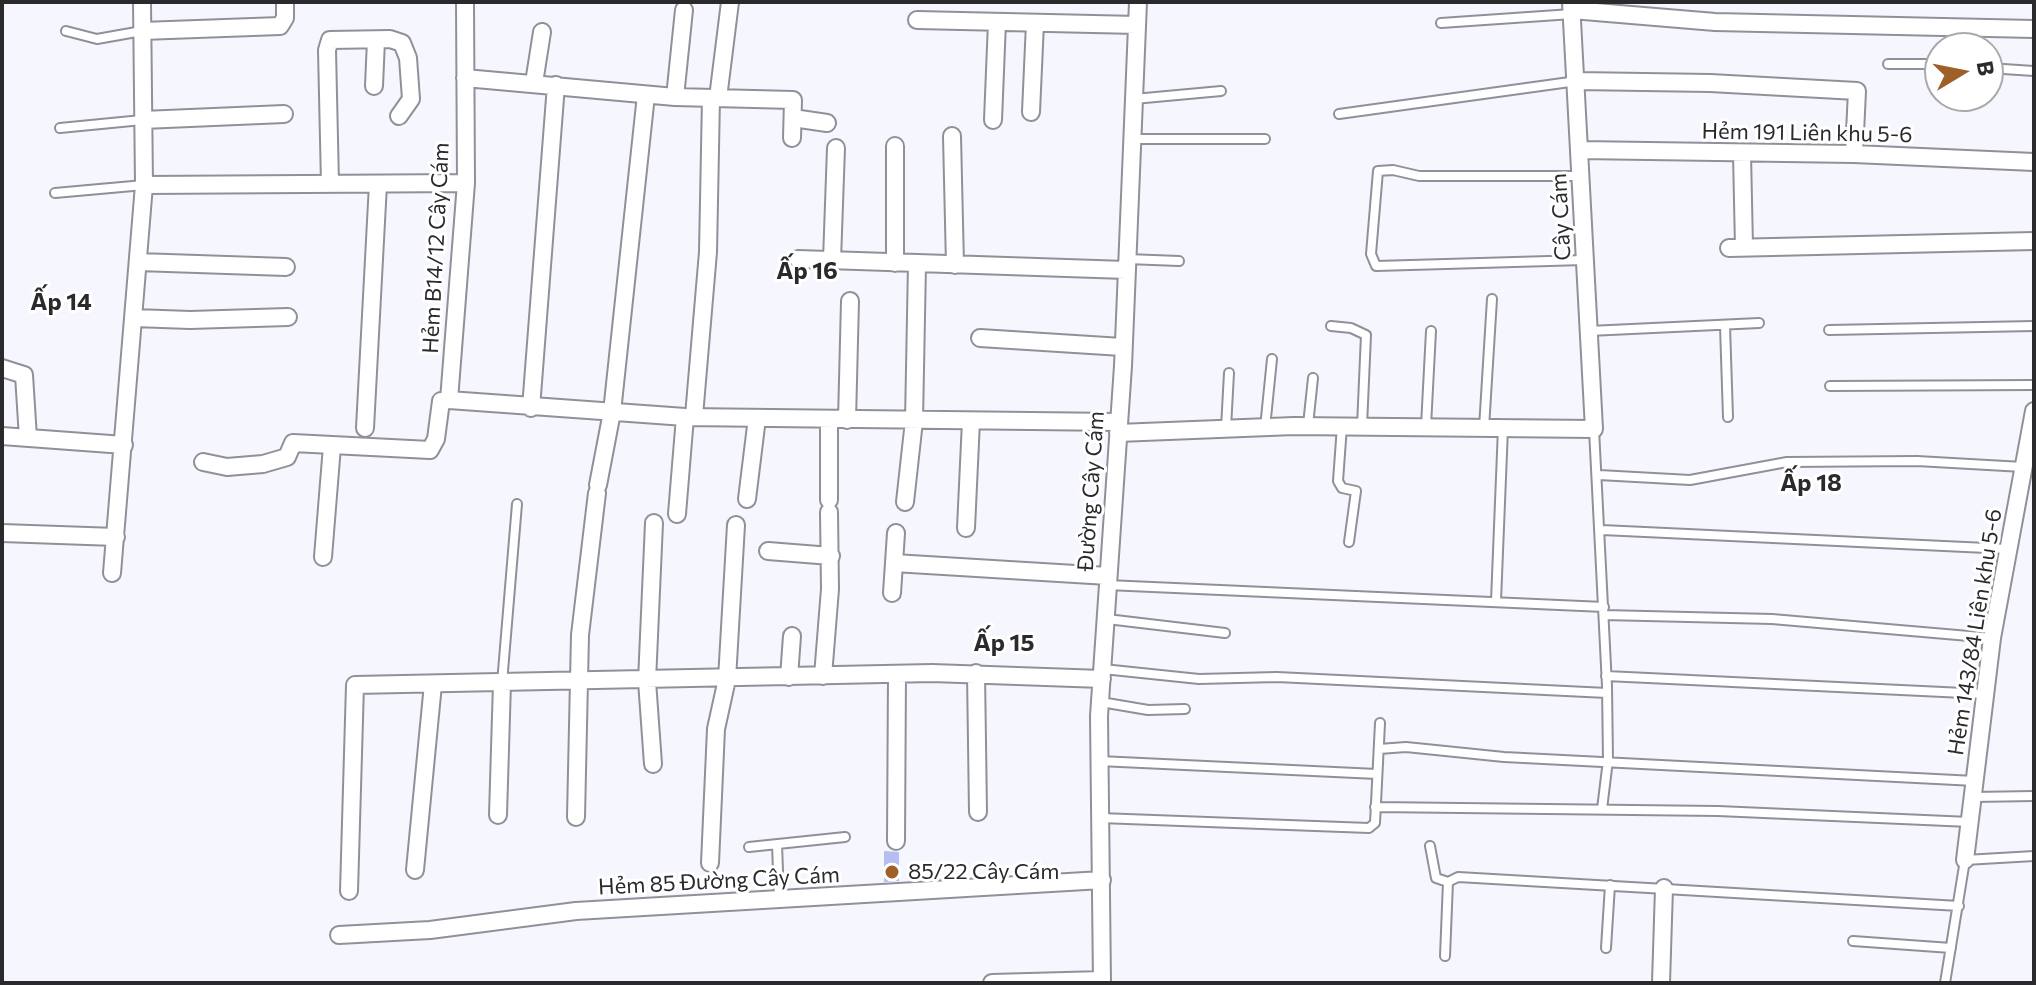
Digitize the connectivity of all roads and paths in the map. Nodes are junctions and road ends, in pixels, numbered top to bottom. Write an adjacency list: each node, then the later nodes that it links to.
1 (142, 2): 15 (street)
2 (285, 2): 15 (street)
3 (465, 2): 22 (street, Hẻm B14/12 Cây Cám)
4 (730, 2): 30 (street)
5 (1138, 2): 12 (street, Đường Cây Cám)
6 (1572, 9): 11 (lane); 13 (street); 23 (street, Cây Cám)
7 (684, 10): 29 (street)
8 (917, 20): 9 (street)
9 (997, 22): 10 (street); 38 (street)
10 (1035, 23): 12 (street); 32 (street)
11 (1441, 23)
12 (1137, 25): 31 (street, Đường Cây Cám)
13 (2034, 29)
14 (66, 31): 15 (lane)
15 (142, 31): 37 (street)
16 (542, 32): 24 (street)
17 (376, 40): 26 (street); 35 (street); 53 (street)
18 (1888, 64): 19 (lane)
19 (1924, 64)
20 (2004, 69): 21 (lane)
21 (2034, 71)
22 (465, 78): 24 (street); 52 (street, Hẻm B14/12 Cây Cám)
23 (1578, 81): 34 (lane); 47 (street, Cây Cám); 49 (street)
24 (534, 83): 25 (street)
25 (556, 85): 28 (street); 88 (street)
26 (374, 86)
27 (1221, 91): 31 (lane)
28 (646, 95): 29 (street); 90 (street)
29 (675, 97): 30 (street)
30 (714, 98): 36 (street); 91 (street)
31 (1133, 99): 43 (street, Đường Cây Cám)
32 (1031, 112)
33 (284, 114): 37 (street)
34 (1339, 114)
35 (399, 116)
36 (793, 118): 39 (street); 42 (street)
37 (143, 120): 40 (lane); 55 (street)
38 (993, 120)
39 (827, 123)
40 (60, 128)
41 (952, 136): 66 (street)
42 (792, 138)
43 (1131, 139): 44 (lane); 65 (street, Đường Cây Cám)
44 (1265, 139)
45 (895, 146): 63 (street)
46 (836, 148): 59 (street)
47 (1580, 150): 48 (street, Hẻm 191 Liên khu 5-6); 51 (street, Cây Cám)
48 (1742, 154): 49 (street, Hẻm 191 Liên khu 5-6); 57 (street)
49 (1854, 154): 50 (street, Hẻm 191 Liên khu 5-6)
50 (2034, 162)
51 (1581, 176): 60 (street, Cây Cám); 60 (lane)
52 (466, 183): 54 (street); 87 (street, Hẻm B14/12 Cây Cám)
53 (330, 184): 54 (street); 55 (street)
54 (378, 184): 102 (street)
55 (144, 185): 56 (lane); 62 (street)
56 (55, 193)
57 (2034, 241)
58 (798, 259): 59 (street)
59 (832, 260): 63 (street)
60 (1585, 260): 78 (street, Cây Cám)
61 (1179, 261): 65 (lane)
62 (138, 262): 67 (street); 71 (street)
63 (895, 263): 64 (street)
64 (917, 264): 66 (street); 96 (street)
65 (1126, 264): 66 (street); 80 (street, Đường Cây Cám)
66 (955, 265)
67 (286, 267)
68 (1492, 299): 105 (lane)
69 (850, 301): 95 (street)
70 (288, 317): 71 (street)
71 (134, 318): 111 (street)
72 (1759, 323): 74 (lane)
73 (1331, 326): 100 (lane)
74 (1725, 326): 78 (lane); 92 (lane)
75 (2034, 326): 76 (lane)
76 (1829, 330)
77 (1431, 331): 101 (lane)
78 (1589, 331): 107 (street, Cây Cám)
79 (980, 338): 80 (street)
80 (1122, 347): 103 (street, Đường Cây Cám)
81 (1272, 359): 104 (lane)
82 (2, 368): 110 (street)
83 (1229, 373): 108 (lane)
84 (1313, 378): 98 (lane)
85 (2034, 385): 86 (lane)
86 (1830, 386)
87 (449, 400): 88 (street); 112 (street, Hẻm B14/12 Cây Cám)
88 (531, 408): 90 (street)
89 (2034, 411): 114 (street, Hẻm 143/84 Liên khu 5-6)
90 (612, 412): 91 (street); 153 (street)
91 (690, 417): 93 (street); 120 (street)
92 (1728, 417)
93 (757, 418): 94 (street); 116 (street)
94 (829, 419): 95 (street); 132 (street)
95 (847, 420): 96 (street)
96 (914, 421): 97 (street); 117 (street)
97 (971, 421): 103 (street); 124 (street)
98 (1308, 426): 99 (street); 104 (street)
99 (1342, 426): 100 (street); 129 (lane)
100 (1362, 426): 101 (street)
101 (1426, 426): 105 (street)
102 (365, 428)
103 (1118, 428): 108 (street); 136 (street, Đường Cây Cám)
104 (1265, 428): 108 (street)
105 (1484, 428): 106 (street)
106 (1503, 428): 107 (street); 138 (lane)
107 (1594, 429): 115 (lane)
108 (1226, 430)
109 (2, 436): 110 (street)
110 (28, 438): 111 (street)
111 (124, 445): 128 (street)
112 (332, 446): 113 (street); 133 (street)
113 (203, 462)
114 (2024, 467): 115 (lane); 119 (street, Hẻm 143/84 Liên khu 5-6)
115 (1599, 475): 125 (lane)
116 (747, 499)
117 (905, 502)
118 (517, 504): 152 (lane)
119 (2015, 511): 121 (street); 130 (street, Hẻm 143/84 Liên khu 5-6)
120 (677, 514)
121 (2034, 514)
122 (654, 523): 151 (street)
123 (736, 525): 150 (street)
124 (966, 528)
125 (1602, 530): 130 (lane); 139 (lane)
126 (2, 533): 128 (street)
127 (896, 533): 134 (street)
128 (116, 537): 135 (street)
129 (1349, 542)
130 (2008, 549): 143 (street, Hẻm 143/84 Liên khu 5-6)
131 (768, 551): 132 (street)
132 (831, 556): 147 (street)
133 (323, 557)
134 (894, 563): 136 (street); 137 (street)
135 (112, 573)
136 (1107, 580): 138 (lane); 140 (street, Đường Cây Cám)
137 (892, 593)
138 (1496, 601): 139 (lane)
139 (1604, 611): 143 (lane); 148 (lane)
140 (1107, 619): 141 (lane); 146 (street, Đường Cây Cám)
141 (1225, 633)
142 (792, 636): 149 (street)
143 (1992, 638): 156 (street, Hẻm 143/84 Liên khu 5-6)
144 (976, 673): 145 (street); 146 (street); 169 (street)
145 (897, 674): 147 (street); 175 (street)
146 (1102, 674): 155 (lane); 157 (street, Đường Cây Cám)
147 (823, 676): 149 (street)
148 (1606, 676): 155 (lane); 156 (lane)
149 (789, 677): 150 (street)
150 (727, 679): 151 (street); 181 (street)
151 (647, 681): 153 (street); 163 (street)
152 (502, 683): 153 (street); 154 (street); 170 (street)
153 (581, 683): 171 (street)
154 (433, 684): 182 (street); 187 (street)
155 (1607, 693): 161 (lane)
156 (1985, 694): 165 (street, Hẻm 143/84 Liên khu 5-6)
157 (1100, 701): 158 (lane); 162 (street, Đường Cây Cám)
158 (1185, 709)
159 (1380, 723): 160 (lane)
160 (1379, 749): 161 (lane); 164 (lane)
161 (1608, 760): 165 (lane); 168 (lane)
162 (1099, 761): 164 (lane); 172 (street, Đường Cây Cám)
163 (653, 764)
164 (1377, 774): 167 (lane)
165 (1974, 789): 166 (lane); 173 (street, Hẻm 143/84 Liên khu 5-6)
166 (2034, 796)
167 (1375, 807): 168 (lane); 172 (lane)
168 (1602, 809): 173 (lane)
169 (978, 812)
170 (498, 815)
171 (576, 817)
172 (1100, 818): 183 (street, Đường Cây Cám)
173 (1970, 822): 180 (street, Hẻm 143/84 Liên khu 5-6)
174 (845, 837): 176 (lane)
175 (896, 841)
176 (777, 844): 178 (lane); 188 (lane)
177 (1430, 846): 184 (lane)
178 (749, 847)
179 (2034, 856): 180 (lane)
180 (1965, 860): 189 (lane)
181 (710, 863)
182 (415, 870)
183 (1102, 880): 188 (street, Hẻm 85 Đường Cây Cám); 195 (street, Đường Cây Cám)
184 (1448, 882): 185 (lane); 194 (lane)
185 (1610, 885): 186 (lane); 192 (lane)
186 (1664, 888): 189 (lane); 197 (street)
187 (349, 891)
188 (779, 899): 190 (street, Hẻm 85 Đường Cây Cám)
189 (1959, 906): 193 (lane)
190 (339, 935)
191 (1853, 941): 193 (lane)
192 (1606, 948)
193 (1951, 948): 198 (lane)
194 (1445, 956)
195 (1102, 982): 196 (street)
196 (992, 983)
197 (1661, 983)
198 (1945, 983)

